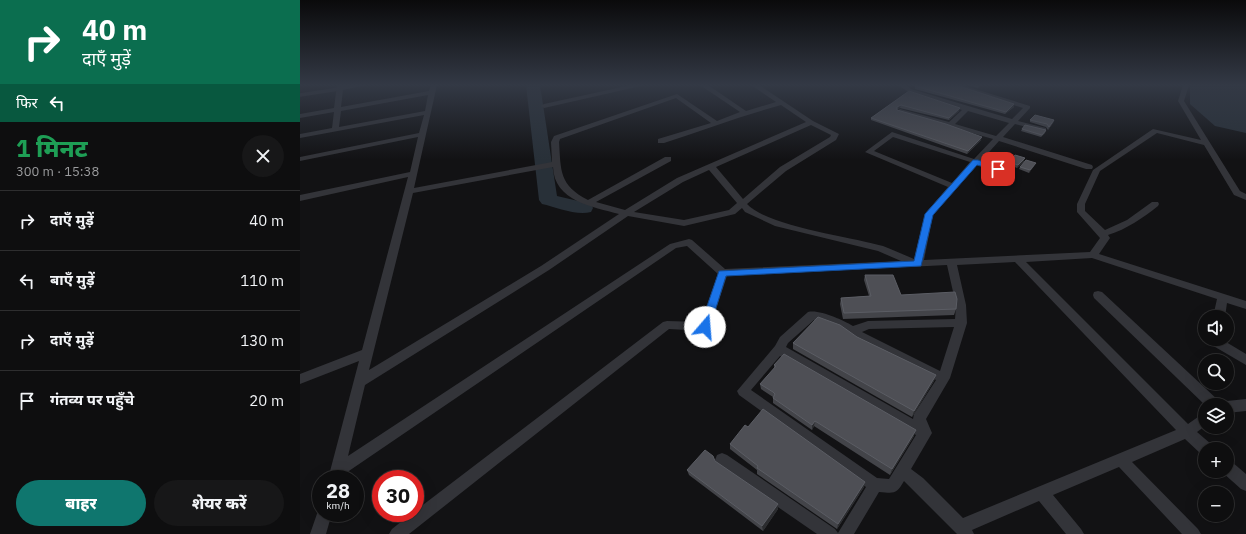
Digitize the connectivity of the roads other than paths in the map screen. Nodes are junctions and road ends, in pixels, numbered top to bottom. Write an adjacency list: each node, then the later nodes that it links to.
1 (337, 109): 20 (street)
2 (332, 110): 15 (street)
3 (636, 110): 30 (street)
4 (697, 110): 18 (street)
5 (741, 110): 14 (street)
6 (756, 110): 14 (street)
7 (792, 110): 16 (street)
8 (966, 110): 19 (street)
9 (970, 110): 17 (street)
10 (1025, 110): 17 (street)
11 (1187, 110): 26 (street)
12 (900, 111): 19 (street)
13 (428, 112): 20 (street); 22 (street)
14 (745, 113): 18 (street)
15 (300, 116)
16 (811, 122): 32 (street); 39 (street)
17 (1014, 122): 21 (street); 24 (street)
18 (716, 124): 25 (street)
19 (950, 125): 24 (street)
20 (335, 130): 23 (street)
21 (1043, 130)
22 (423, 134): 27 (street); 33 (street)
23 (300, 136)
24 (998, 140): 29 (street); 31 (street)
25 (661, 141)
26 (1208, 144): 37 (street); 43 (street)
27 (300, 159)
28 (668, 159): 40 (street)
29 (975, 162): 34 (street); 35 (street); 35 (street)
30 (556, 164): 36 (street); 40 (street)
31 (1089, 167)
32 (712, 168): 39 (street); 42 (street)
33 (414, 173): 36 (street); 38 (street)
34 (1010, 173)
35 (953, 186): 47 (street)
36 (409, 191): 57 (street)
37 (1246, 197)
38 (300, 198)
39 (741, 202): 42 (street); 47 (street)
40 (588, 203): 42 (street)
41 (1155, 204): 43 (street)
42 (626, 213): 61 (street)
43 (1103, 234): 44 (street)
44 (1093, 255): 45 (street); 50 (street)
45 (1018, 259): 46 (street); 66 (street)
46 (951, 262): 47 (street); 53 (street)
47 (918, 264): 48 (street)
48 (723, 273): 72 (street); 81 (street)
49 (1098, 295): 62 (street)
50 (1222, 298): 51 (street); 52 (street)
51 (1246, 306)
52 (1220, 310)
53 (961, 322): 54 (street); 59 (street)
54 (854, 330): 56 (street); 59 (street)
55 (1222, 346): 58 (street)
56 (779, 348): 67 (street); 75 (street)
57 (368, 353): 60 (street); 61 (street)
58 (1246, 360)
59 (944, 378): 67 (street)
60 (300, 380)
61 (360, 382): 71 (street)
62 (1207, 398)
63 (1246, 405): 64 (street)
64 (1234, 406)
65 (1198, 423): 66 (street)
66 (1187, 432): 68 (street); 70 (street)
67 (925, 433): 73 (street)
68 (1198, 442)
69 (722, 460): 82 (street)
70 (1121, 460): 77 (street); 85 (street)
71 (337, 470)
72 (343, 470)
73 (902, 470): 75 (street); 79 (street)
74 (1234, 473): 76 (street)
75 (875, 484): 83 (street)
76 (1246, 484)
77 (1042, 493): 79 (street); 84 (street)
78 (321, 522): 80 (street)
79 (963, 531)
80 (318, 534)
81 (397, 534)
82 (830, 534)
83 (845, 534)
84 (1076, 534)
85 (1193, 534)

